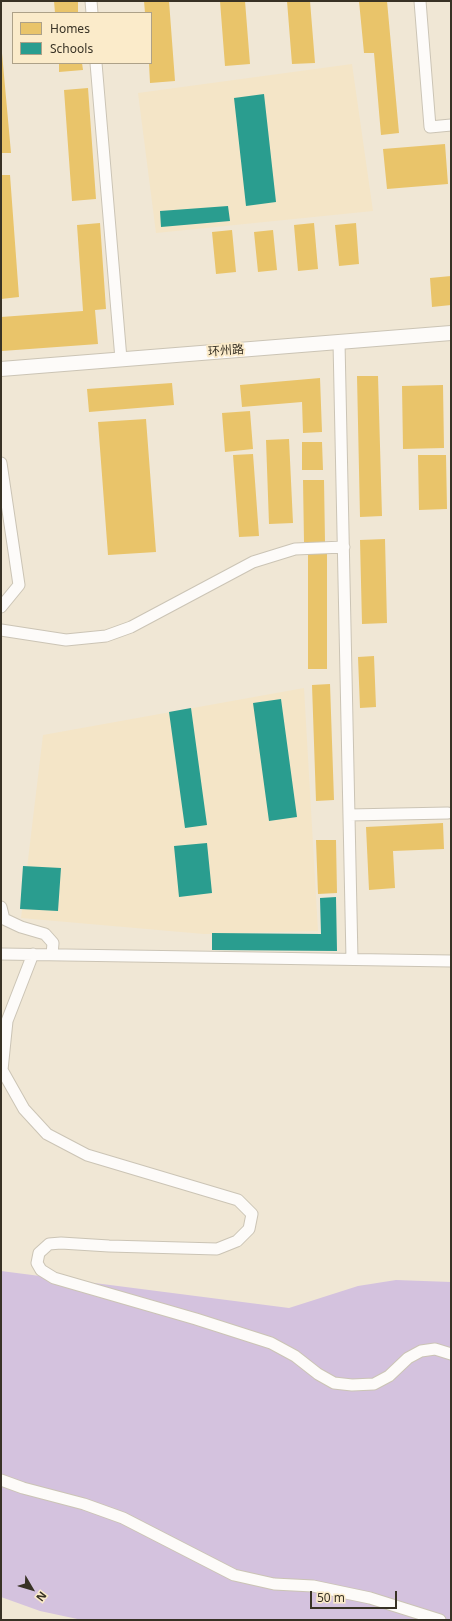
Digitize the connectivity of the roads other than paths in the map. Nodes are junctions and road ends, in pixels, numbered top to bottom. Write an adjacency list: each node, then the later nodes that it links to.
1 (91, 1): 3 (street)
2 (420, 1): 5 (street)
3 (92, 12)
4 (96, 64): 8 (street)
5 (451, 125)
6 (451, 333): 7 (main road, 环州路)
7 (339, 342): 8 (main road, 环州路); 11 (street)
8 (121, 359): 9 (main road, 环州路)
9 (1, 369)
10 (1, 463): 12 (street)
11 (344, 547): 13 (street); 15 (street)
12 (1, 607)
13 (1, 630)
14 (448, 813): 15 (street)
15 (349, 815): 20 (street)
16 (1, 908): 19 (street)
17 (1, 954): 18 (street)
18 (33, 954): 19 (street); 22 (street)
19 (52, 955): 20 (street)
20 (352, 959): 21 (street)
21 (451, 961)
22 (451, 1354)
23 (1, 1480): 24 (street)
24 (440, 1620)

